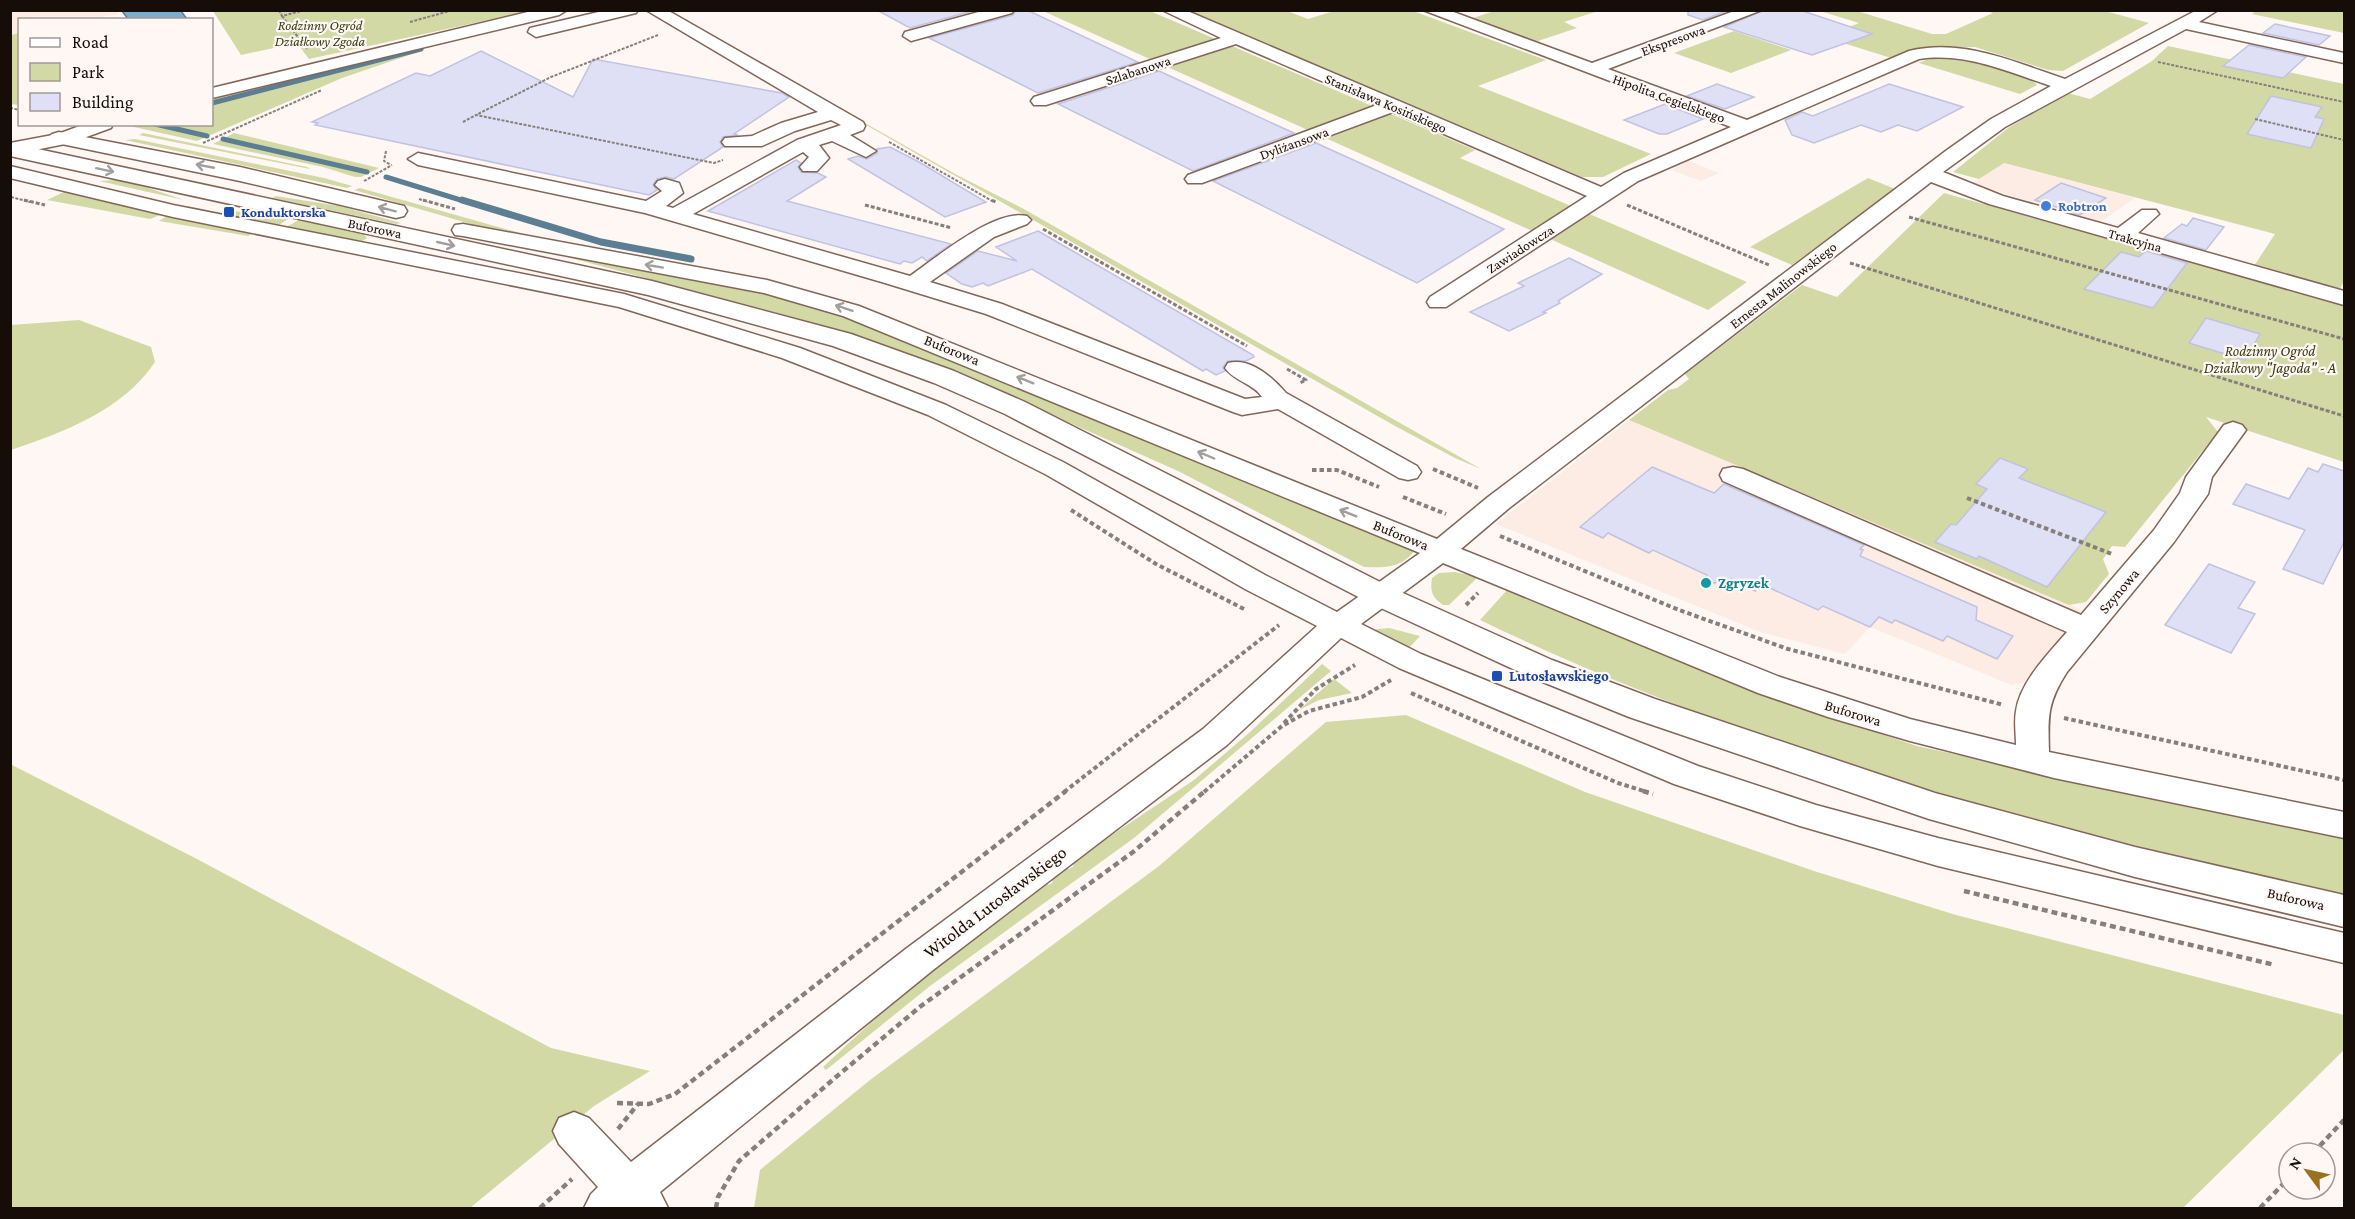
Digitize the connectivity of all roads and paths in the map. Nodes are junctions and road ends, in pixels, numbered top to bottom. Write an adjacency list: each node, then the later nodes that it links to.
1 (279, 10): 13 (path)
2 (305, 10): 13 (path)
3 (453, 10): 14 (path)
4 (559, 10): 15 (street)
5 (630, 10): 15 (street)
6 (654, 10): 17 (street)
7 (1006, 10): 18 (street)
8 (1170, 10): 19 (street, Stanisława Kosińskiego)
9 (1462, 10): 12 (street)
10 (1754, 10): 23 (street, Ekspresowa)
11 (2210, 10): 16 (street, Ernesta Malinowskiego)
12 (1438, 13): 23 (street, Hipolita Cegielskiego)
13 (282, 16): 20 (path)
14 (408, 22)
15 (502, 23): 25 (street)
16 (2185, 24): 21 (street); 24 (street, Ernesta Malinowskiego)
17 (684, 28): 29 (street); 30 (path)
18 (911, 36)
19 (1236, 39): 26 (street, Szlabanowa); 28 (street, Stanisława Kosińskiego)
20 (317, 46)
21 (2344, 58)
22 (2152, 60): 27 (path)
23 (1592, 69): 35 (street, Hipolita Cegielskiego)
24 (2066, 85): 35 (street, Hipolita Cegielskiego); 50 (street, Ernesta Malinowskiego)
25 (213, 93)
26 (1040, 101)
27 (2344, 102)
28 (1392, 106): 51 (street, Dyliżansowa); 54 (street, Stanisława Kosińskiego)
29 (833, 113): 34 (street); 40 (street)
30 (476, 115): 32 (path); 47 (path)
31 (2254, 119): 39 (path)
32 (463, 122)
33 (99, 126): 38 (street)
34 (856, 126): 37 (street); 56 (path)
35 (1746, 126): 54 (street, Zawiadowcza)
36 (10, 128): 38 (main road, Buforowa)
37 (834, 134): 41 (street); 44 (street)
38 (63, 139): 42 (street); 45 (street); 65 (main road, Buforowa, one-way to 38)
39 (2344, 140)
40 (732, 142)
41 (804, 144): 48 (street); 62 (street)
42 (11, 149): 45 (main road, Buforowa)
43 (386, 151): 52 (path)
44 (866, 151)
45 (48, 157): 68 (main road, Buforowa, one-way to 68)
46 (418, 159): 59 (street)
47 (724, 160)
48 (810, 167)
49 (10, 172): 97 (street)
50 (1929, 174): 60 (street, Ernesta Malinowskiego); 66 (street, Trakcyjna)
51 (1195, 179)
52 (362, 183)
53 (665, 185): 59 (street)
54 (1602, 195): 69 (path); 72 (street, Zawiadowcza)
55 (10, 196): 57 (path)
56 (998, 204)
57 (47, 205)
58 (865, 205): 64 (path)
59 (649, 208): 62 (street)
60 (1879, 211): 67 (street, Ernesta Malinowskiego); 73 (path)
61 (2149, 214): 66 (street)
62 (676, 215): 70 (street)
63 (1028, 222): 70 (street); 74 (path)
64 (958, 229)
65 (463, 230): 68 (main road, Buforowa); 89 (street, Buforowa, one-way to 65)
66 (2121, 236): 71 (street, Trakcyjna)
67 (1823, 254): 69 (street, Ernesta Malinowskiego); 78 (path)
68 (600, 276): 92 (main road, Buforowa)
69 (1795, 276): 85 (street, Ernesta Malinowskiego)
70 (913, 284): 77 (street)
71 (2344, 298)
72 (1438, 302)
73 (2344, 339)
74 (1256, 351)
75 (1237, 368): 77 (street)
76 (1286, 368): 77 (path)
77 (1277, 398): 82 (street)
78 (2344, 416)
79 (2233, 430): 90 (street, Szynowa)
80 (1304, 470): 83 (path)
81 (1733, 476): 98 (street)
82 (1405, 484): 85 (path); 87 (path)
83 (1390, 492)
84 (1967, 498): 90 (path)
85 (1503, 500): 89 (street, Ernesta Malinowskiego)
86 (1065, 505): 94 (path)
87 (1451, 515)
88 (1491, 532): 102 (path)
89 (1441, 551): 92 (street, Ernesta Malinowskiego); 104 (street, Buforowa)
90 (2139, 566): 98 (street, Szynowa)
91 (1484, 586): 93 (path)
92 (1382, 596): 97 (street, Witolda Lutosławskiego); 107 (main road, Buforowa)
93 (1464, 607)
94 (1251, 612)
95 (1270, 621): 96 (path)
96 (1279, 625): 99 (path); 109 (path)
97 (1338, 625): 108 (street); 114 (street, Witolda Lutosławskiego)
98 (2086, 629): 102 (street, Szynowa)
99 (1288, 630)
100 (1355, 665): 103 (path)
101 (1390, 682): 103 (path)
102 (2032, 711): 104 (street, Szynowa); 105 (path)
103 (1282, 726): 115 (path)
104 (2033, 759): 106 (street, Buforowa)
105 (2344, 780)
106 (2344, 825)
107 (2344, 911)
108 (2344, 948)
109 (617, 1103)
110 (2344, 1120): 112 (path)
111 (574, 1131): 114 (street)
112 (2324, 1141)
113 (2277, 1191): 116 (path)
114 (628, 1202)
115 (716, 1209)
116 (2260, 1209)

